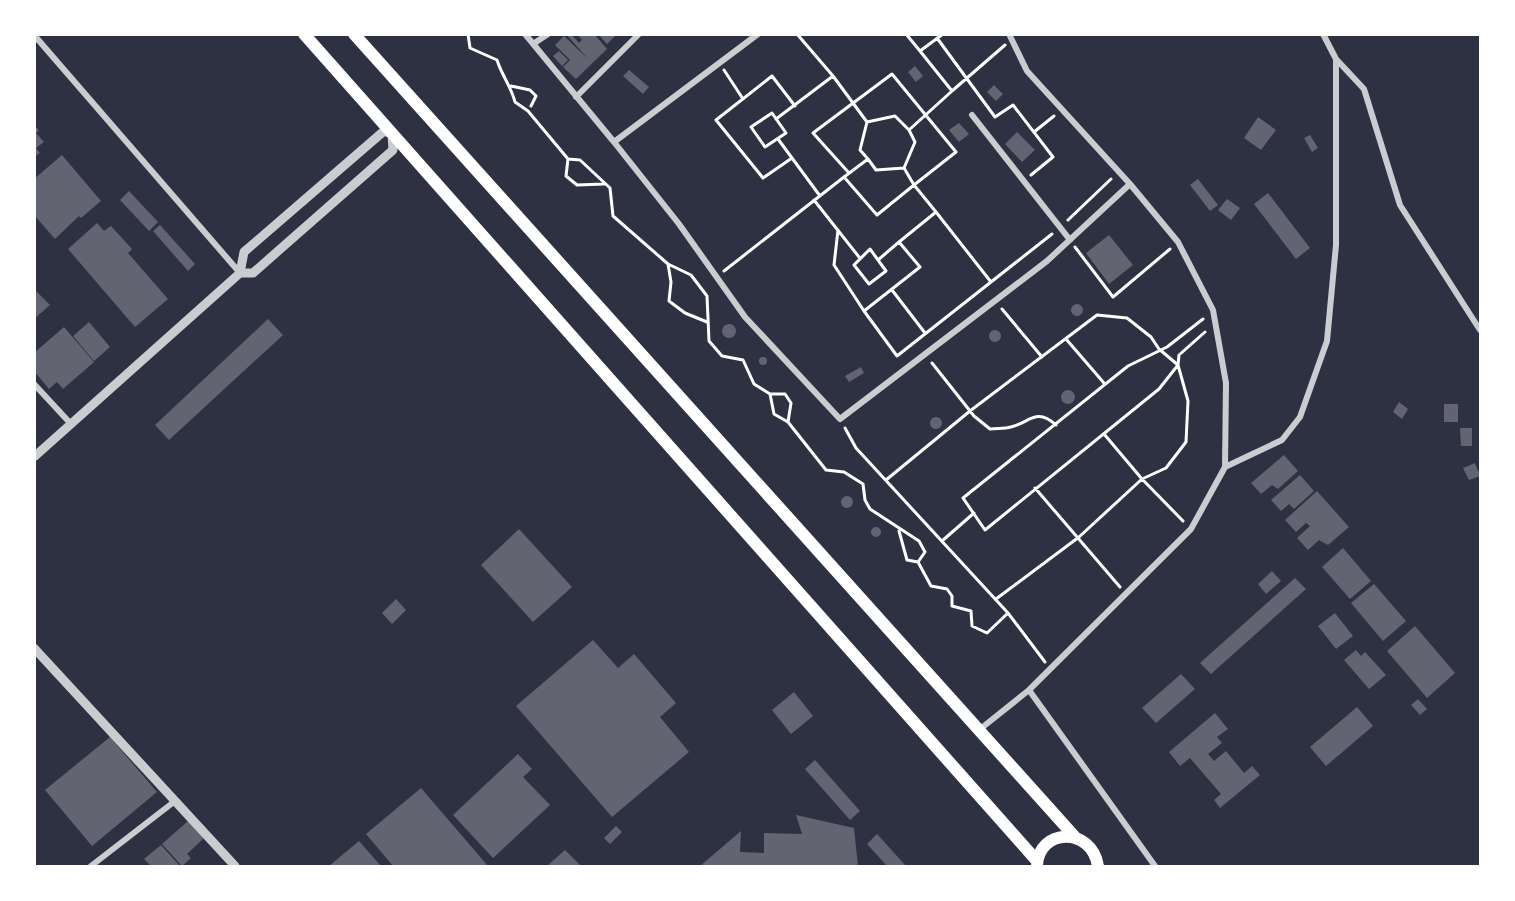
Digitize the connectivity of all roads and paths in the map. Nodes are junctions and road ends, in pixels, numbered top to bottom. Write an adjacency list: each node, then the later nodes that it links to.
1 (304, 34): 35 (main road)
2 (354, 34): 102 (main road)
3 (468, 34): 21 (path)
4 (525, 34): 15 (street)
5 (548, 34): 15 (street)
6 (639, 34): 23 (street)
7 (758, 34): 18 (street)
8 (797, 34): 19 (path)
9 (906, 34): 16 (path)
10 (943, 34): 14 (path)
11 (1323, 34): 17 (street)
12 (34, 35): 60 (street)
13 (1010, 37): 20 (path); 28 (street)
14 (937, 39): 16 (path); 20 (path)
15 (533, 44): 23 (street)
16 (920, 51): 22 (path)
17 (1336, 59): 69 (street); 86 (street)
18 (719, 63): 24 (path); 37 (street)
19 (833, 76): 25 (path); 27 (path)
20 (967, 79): 22 (path); 34 (path)
21 (511, 86): 26 (path); 39 (path)
22 (952, 92): 30 (path)
23 (576, 97): 37 (street)
24 (742, 99): 27 (path); 38 (path)
25 (853, 103): 30 (path); 32 (path); 43 (path)
26 (531, 106)
27 (795, 106): 31 (path)
28 (1062, 109): 34 (path); 42 (street)
29 (972, 115): 45 (street)
30 (926, 116): 33 (path); 48 (path)
31 (776, 119): 36 (path); 36 (path)
32 (867, 122): 33 (path); 40 (path)
33 (909, 130): 41 (path)
34 (1034, 132): 45 (path)
35 (392, 134): 60 (street); 60 (street); 105 (main road)
36 (778, 139): 38 (path)
37 (614, 142): 61 (street)
38 (792, 158): 49 (path)
39 (568, 159): 46 (path); 46 (path)
40 (868, 159): 41 (path); 43 (path)
41 (904, 168): 48 (path)
42 (1120, 172): 47 (street); 52 (path)
43 (849, 173): 44 (path)
44 (844, 177): 48 (path); 49 (path)
45 (1023, 181): 52 (street)
46 (605, 184): 59 (path)
47 (1130, 184): 54 (street); 56 (street)
48 (914, 185): 51 (path)
49 (820, 196): 50 (path)
50 (814, 200): 53 (path); 61 (path)
51 (936, 212): 55 (path); 62 (path)
52 (1060, 228): 54 (street); 62 (path)
53 (838, 230): 57 (path); 66 (path)
54 (1070, 240): 56 (path); 64 (street)
55 (899, 242): 58 (path); 63 (path)
56 (1178, 242): 65 (street)
57 (859, 257): 58 (path); 58 (path)
58 (878, 260)
59 (668, 264): 68 (path); 68 (path)
60 (240, 273): 82 (street)
61 (716, 277): 80 (street)
62 (991, 282): 70 (path)
63 (892, 290): 66 (path); 70 (path)
64 (995, 301): 73 (street); 74 (path)
65 (1213, 310): 67 (street); 72 (path)
66 (864, 311): 70 (path)
67 (1217, 321): 75 (path); 86 (street)
68 (708, 323): 78 (path)
69 (1480, 330)
70 (925, 333)
71 (1066, 339): 72 (path); 74 (path); 76 (path)
72 (1159, 349): 75 (path); 76 (path)
73 (926, 354): 79 (path); 80 (street)
74 (1042, 357): 79 (path)
75 (1178, 365): 84 (path); 87 (path)
76 (1105, 383): 83 (path)
77 (34, 384): 82 (street)
78 (770, 394): 81 (path); 81 (path)
79 (970, 411): 83 (path); 88 (path)
80 (840, 418): 88 (path)
81 (788, 422): 92 (path)
82 (71, 424): 85 (street)
83 (1056, 425): 90 (path)
84 (1104, 434): 87 (path); 89 (path)
85 (34, 458)
86 (1225, 467): 91 (street)
87 (1142, 479): 91 (path); 93 (path)
88 (886, 480): 94 (path)
89 (1035, 488): 90 (path); 93 (path)
90 (974, 513): 94 (path)
91 (1191, 529): 96 (street)
92 (899, 531): 95 (path); 95 (path)
93 (1080, 537): 96 (path); 97 (path)
94 (942, 541): 97 (path)
95 (918, 562): 98 (path)
96 (1127, 595): 100 (street)
97 (996, 599): 98 (path)
98 (1008, 613): 100 (path)
99 (34, 648): 103 (street)
100 (1050, 668): 101 (street)
101 (1029, 690): 102 (street); 109 (street)
102 (979, 730): 104 (main road)
103 (175, 801): 106 (street); 107 (street)
104 (1076, 837): 105 (main road); 108 (main road)
105 (1037, 864)
106 (91, 867)
107 (235, 867)
108 (1098, 867)
109 (1155, 867)

